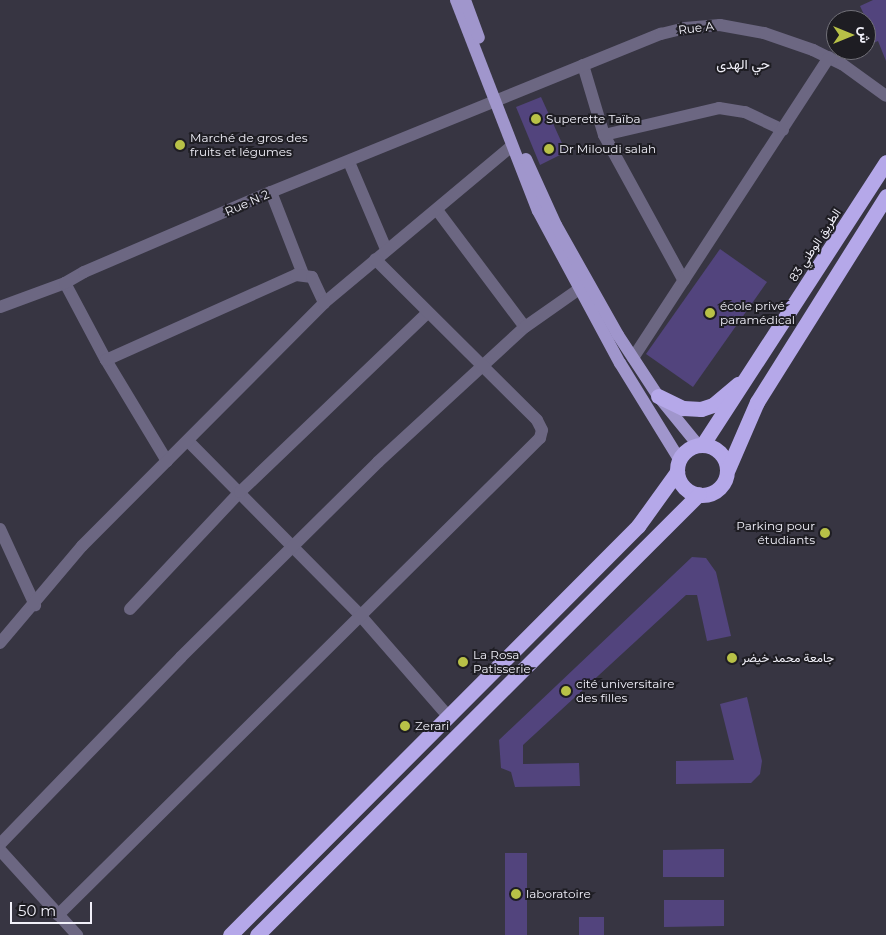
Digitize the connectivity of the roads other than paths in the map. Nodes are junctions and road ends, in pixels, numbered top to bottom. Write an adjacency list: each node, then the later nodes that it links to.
1 (456, 0): 8 (main road)
2 (465, 0): 8 (main road)
3 (826, 56): 6 (street, Rue A)
4 (826, 60): 9 (street)
5 (832, 60): 7 (street, Rue A)
6 (583, 65): 8 (street, Rue A); 10 (street)
7 (886, 96)
8 (498, 100): 11 (main road); 12 (street, Rue N 2); 27 (main road)
9 (784, 130): 10 (street); 20 (street)
10 (604, 135): 20 (street)
11 (512, 146): 16 (street); 22 (main road)
12 (349, 162): 14 (street, Rue N 2); 17 (street)
13 (886, 162): 30 (highway, الطريق الوطني 83)
14 (271, 192): 19 (street); 21 (street, Rue N 2)
15 (886, 196): 36 (highway)
16 (437, 210): 17 (street); 26 (street)
17 (386, 250): 18 (street)
18 (375, 259): 23 (street); 25 (street)
19 (303, 274): 23 (street); 28 (street)
20 (684, 281): 27 (street)
21 (66, 283): 24 (street, Rue N 2); 28 (street)
22 (580, 290): 26 (street); 35 (main road)
23 (324, 303): 32 (street)
24 (0, 307)
25 (426, 314): 29 (street); 37 (street)
26 (525, 327): 29 (street)
27 (633, 358): 31 (main road)
28 (106, 360): 34 (street)
29 (482, 366): 40 (street); 43 (street)
30 (745, 378): 31 (highway); 33 (highway, الطريق الوطني 83)
31 (658, 396): 33 (main road)
32 (189, 442): 34 (street); 37 (street)
33 (701, 445): 35 (highway); 36 (highway)
34 (167, 461): 41 (street)
35 (678, 466): 38 (highway); 45 (highway)
36 (728, 469): 38 (highway)
37 (240, 492): 40 (street); 42 (street)
38 (699, 494): 51 (highway)
39 (0, 529): 41 (street)
40 (292, 545): 43 (street); 46 (street)
41 (35, 605): 44 (street)
42 (130, 609)
43 (359, 614): 45 (street); 48 (street)
44 (1, 640)
45 (449, 717): 50 (highway)
46 (0, 844)
47 (0, 850): 48 (street)
48 (58, 914): 49 (street)
49 (77, 935)
50 (230, 935)
51 (257, 935)

